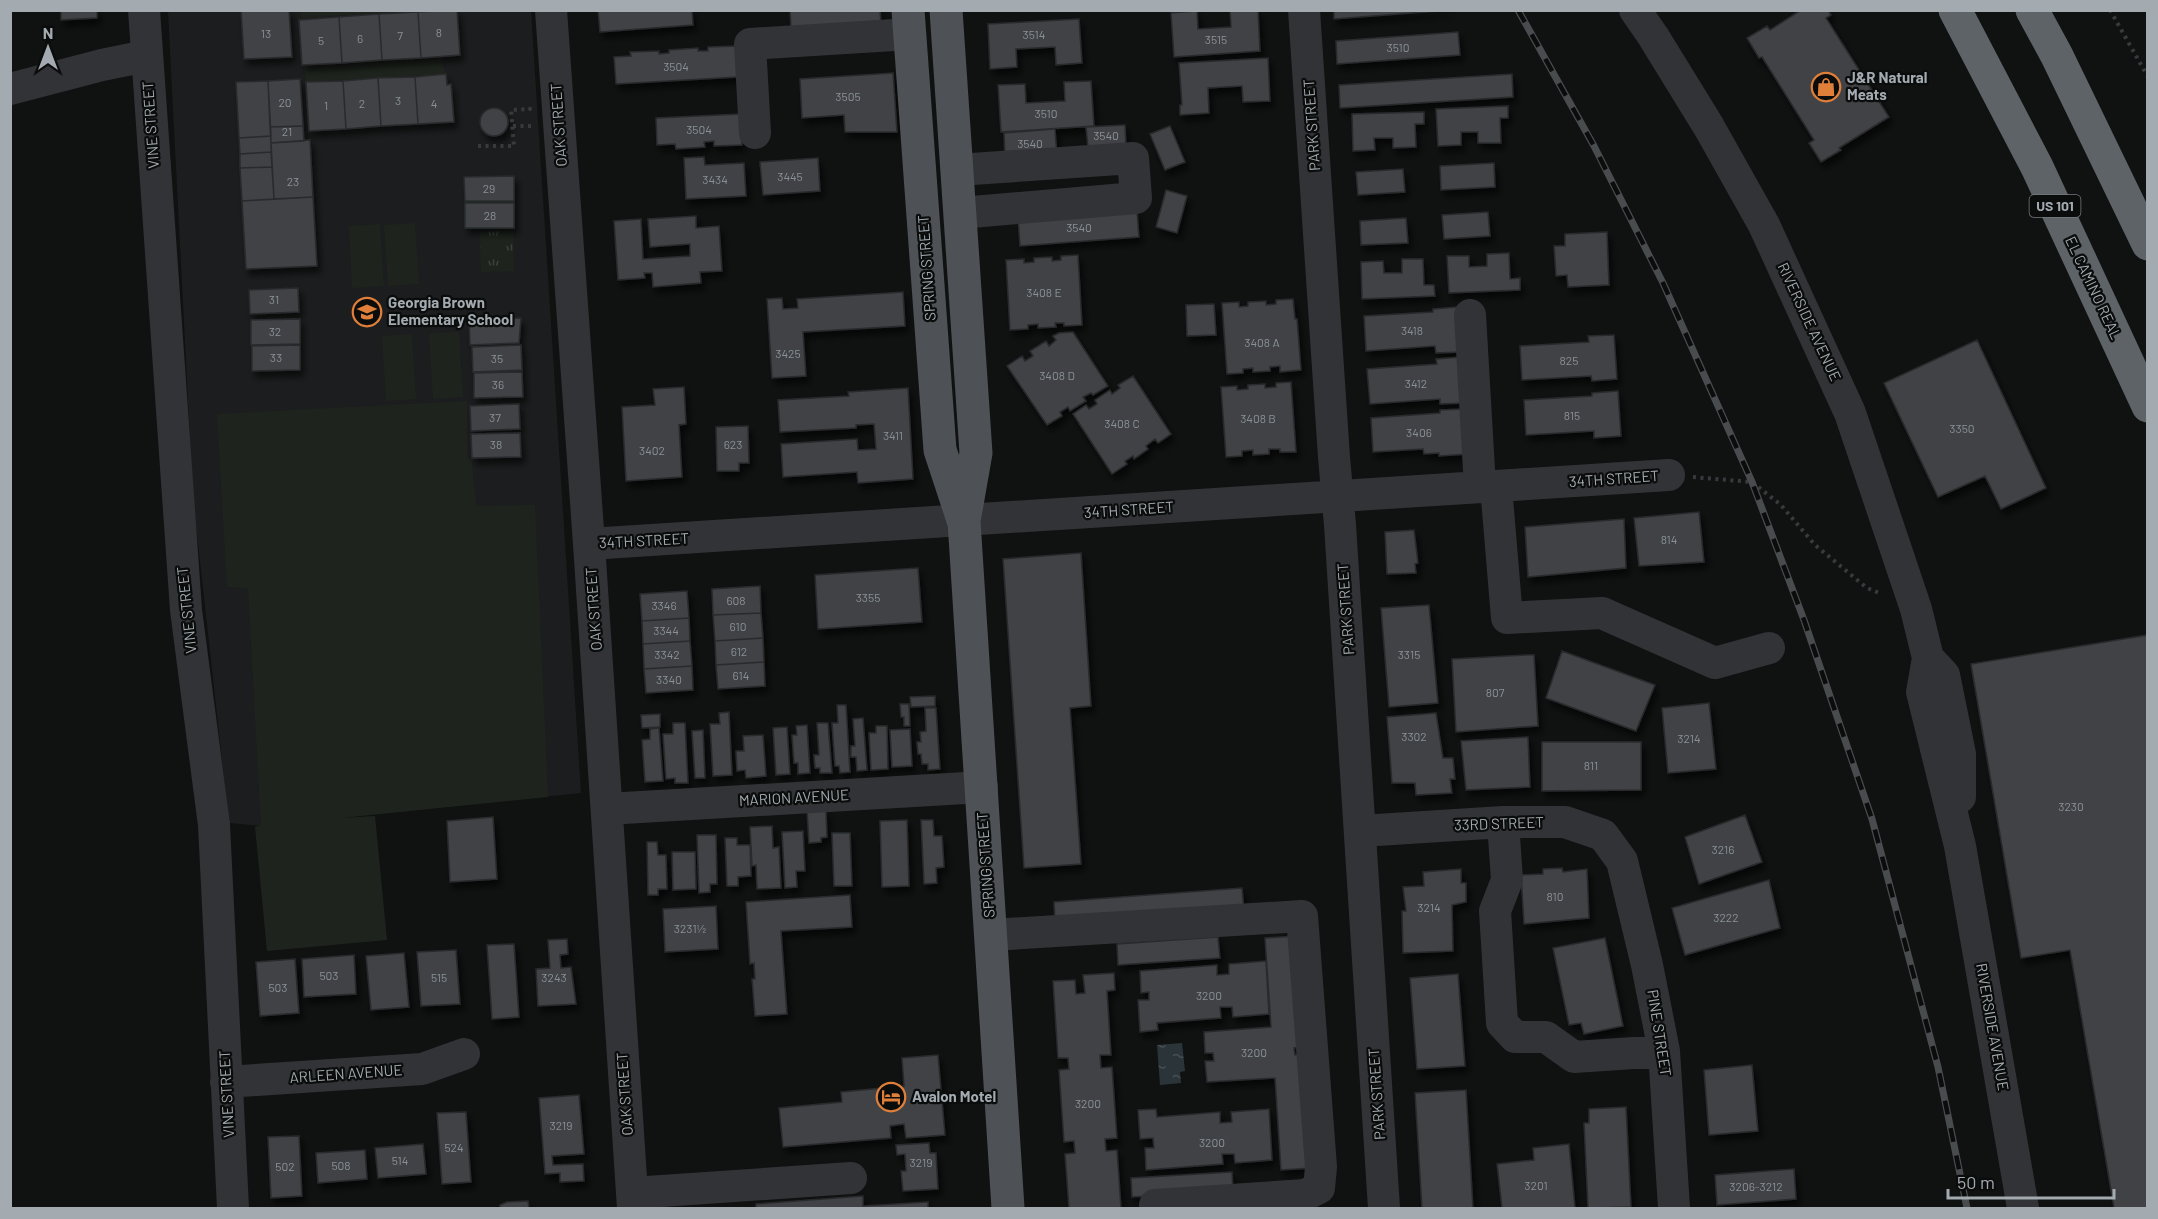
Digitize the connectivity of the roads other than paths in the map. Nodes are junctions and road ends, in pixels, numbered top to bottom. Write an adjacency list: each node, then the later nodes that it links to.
1 (144, 10): 9 (street, VINE STREET)
2 (551, 10): 23 (street, OAK STREET)
3 (946, 10): 13 (main road, SPRING STREET)
4 (1305, 10): 21 (street, PARK STREET)
5 (1635, 10): 41 (street, RIVERSIDE AVENUE)
6 (1955, 10): 18 (highway, EL CAMINO REAL / US 101)
7 (2032, 10): 16 (highway)
8 (909, 22): 11 (street); 22 (main road, SPRING STREET)
9 (146, 56): 10 (street); 33 (street, VINE STREET)
10 (10, 89)
11 (755, 133)
12 (1005, 167): 13 (street); 14 (street); 14 (street)
13 (957, 170): 15 (main road, SPRING STREET)
14 (1006, 210): 15 (street)
15 (960, 213): 22 (main road, SPRING STREET)
16 (2148, 244)
17 (1470, 315): 20 (street)
18 (2148, 406)
19 (1669, 475): 20 (street, 34TH STREET)
20 (1488, 486): 21 (street, 34TH STREET); 24 (street)
21 (1337, 496): 22 (street, 34TH STREET); 28 (street, PARK STREET)
22 (964, 521): 23 (street, 34TH STREET); 25 (main road, SPRING STREET)
23 (589, 544): 26 (street, OAK STREET)
24 (1769, 648)
25 (982, 787): 26 (street, MARION AVENUE); 30 (main road, SPRING STREET)
26 (607, 809): 35 (street, OAK STREET)
27 (1503, 822): 28 (street, 33RD STREET); 29 (street, 33RD STREET); 31 (street)
28 (1360, 831): 39 (street, PARK STREET)
29 (1622, 861): 31 (street, PINE STREET)
30 (991, 936): 37 (main road, SPRING STREET); 38 (street)
31 (1664, 1051): 40 (street, PINE STREET)
32 (464, 1054): 33 (street, ARLEEN AVENUE)
33 (226, 1082): 36 (street, VINE STREET)
34 (850, 1178): 35 (street)
35 (633, 1201)
36 (233, 1209)
37 (1008, 1209)
38 (1156, 1209)
39 (1384, 1209)
40 (1674, 1209)
41 (2024, 1209)

